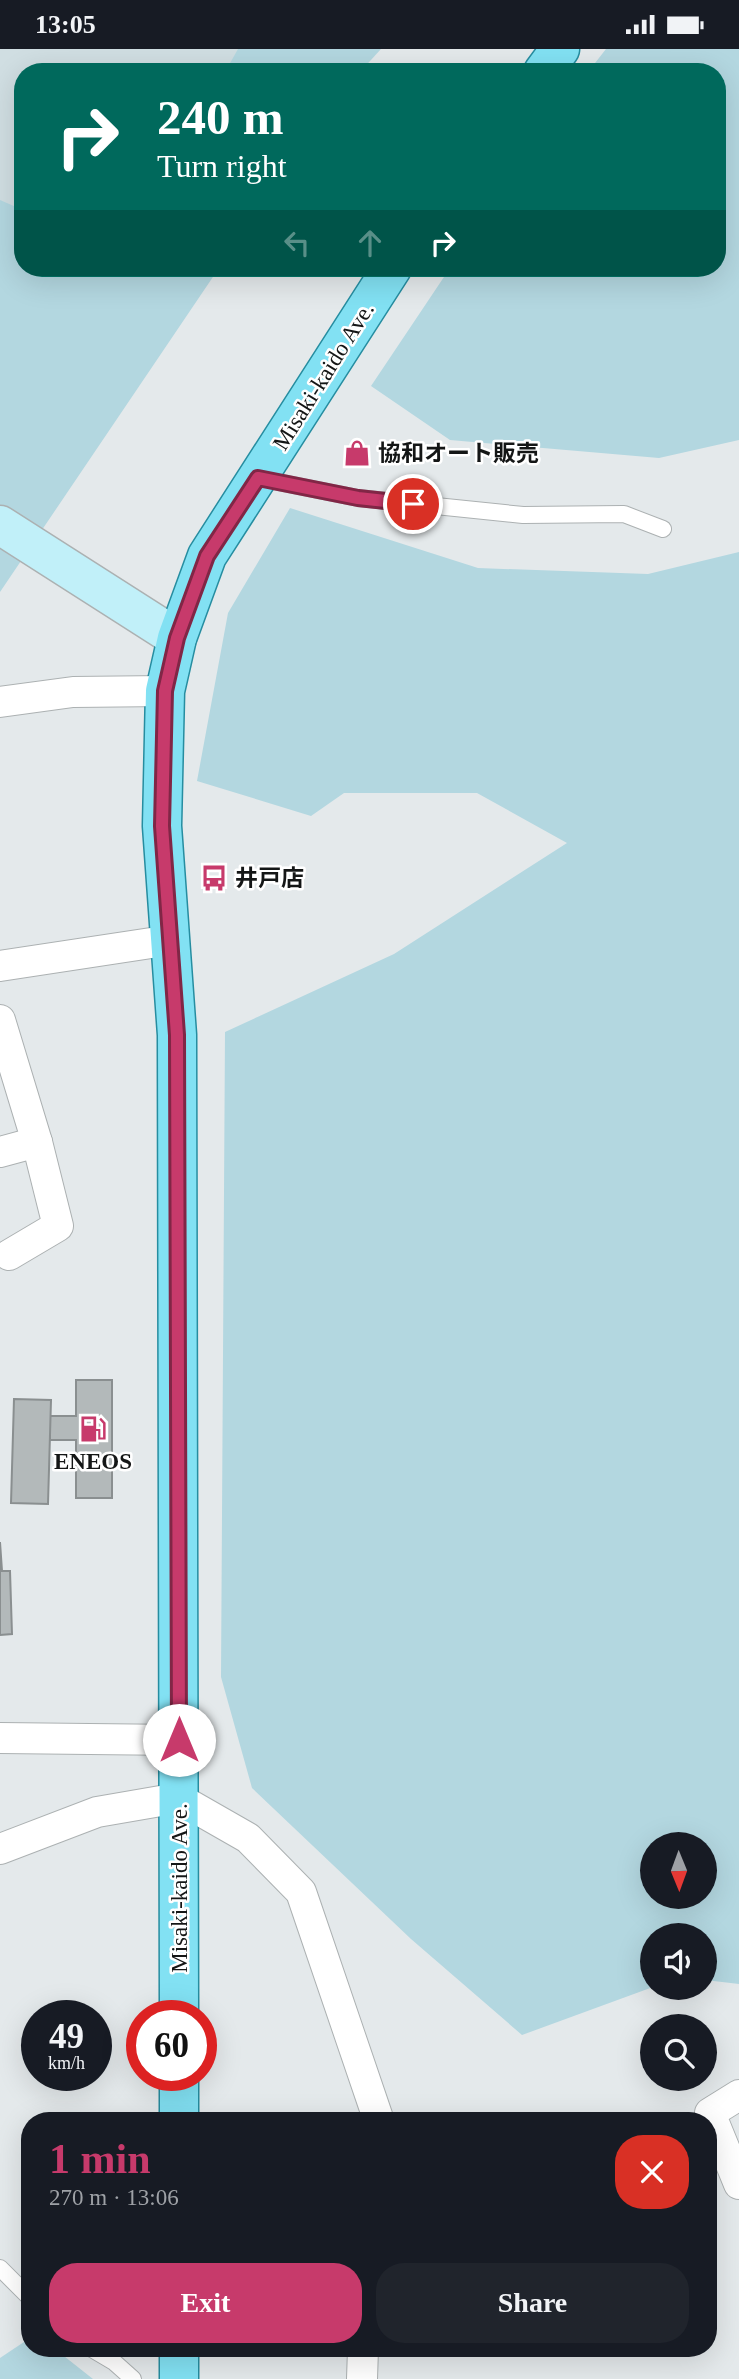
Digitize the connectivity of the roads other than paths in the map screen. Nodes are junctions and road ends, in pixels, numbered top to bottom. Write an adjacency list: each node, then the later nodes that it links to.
1 (385, 277): 2 (main road, Misaki-kaido Ave.)
2 (258, 478): 4 (lane); 5 (main road, Misaki-kaido Ave.)
3 (0, 524): 5 (street)
4 (663, 529)
5 (177, 638): 6 (main road, Misaki-kaido Ave.)
6 (165, 691): 7 (street); 8 (main road, Misaki-kaido Ave.)
7 (0, 702)
8 (171, 940): 9 (street); 15 (main road, Misaki-kaido Ave.)
9 (0, 966)
10 (0, 1020): 11 (street)
11 (37, 1142): 12 (street); 13 (street)
12 (0, 1151)
13 (9, 1255)
14 (0, 1738): 15 (street)
15 (179, 1740): 16 (main road, Misaki-kaido Ave.)
16 (178, 1798): 17 (street); 18 (main road, Misaki-kaido Ave.); 22 (street)
17 (0, 1849)
18 (179, 2000)
19 (179, 2091): 21 (main road)
20 (739, 2095): 23 (street)
21 (179, 2112)
22 (376, 2112)
23 (712, 2112)
24 (717, 2130): 25 (street)
25 (739, 2184)
26 (0, 2268): 27 (lane)
27 (21, 2289)
28 (106, 2357): 31 (lane)
29 (179, 2357): 32 (main road)
30 (363, 2357): 33 (street)
31 (133, 2379)
32 (179, 2379)
33 (362, 2379)

